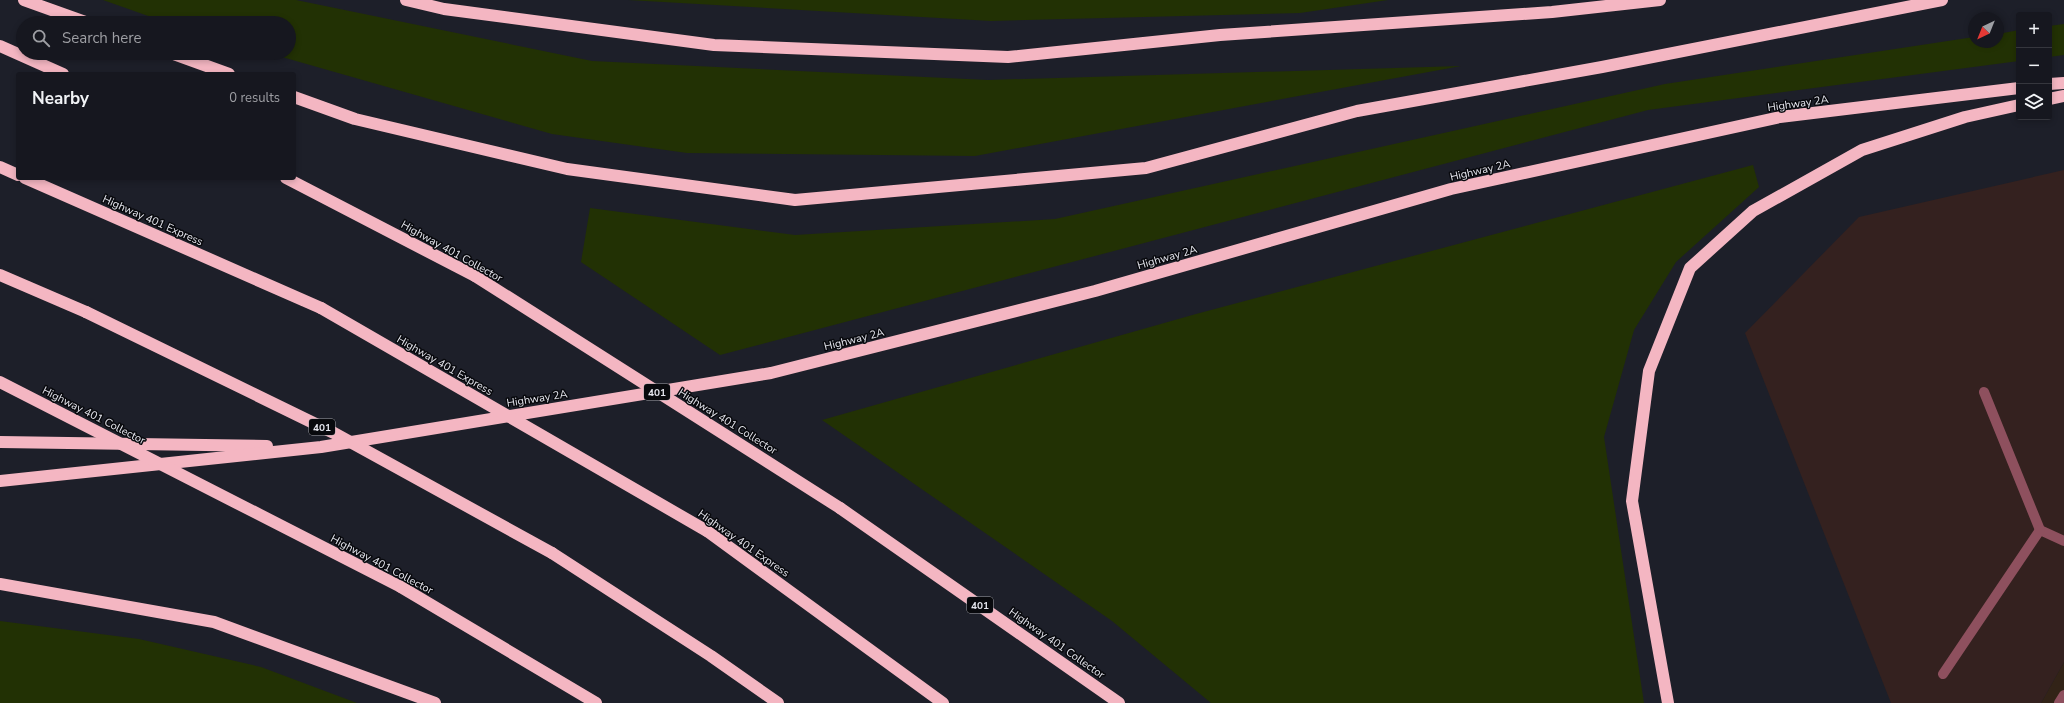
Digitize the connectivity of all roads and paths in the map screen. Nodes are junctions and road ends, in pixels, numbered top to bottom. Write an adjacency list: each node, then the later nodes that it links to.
1 (24, 0): 5 (highway)
2 (406, 0): 3 (highway)
3 (1660, 0)
4 (1942, 0): 16 (highway)
5 (69, 16)
6 (0, 46): 7 (highway)
7 (16, 53)
8 (32, 60): 10 (highway)
9 (190, 60): 11 (highway)
10 (58, 72)
11 (223, 72)
12 (2064, 83): 13 (highway)
13 (2052, 84)
14 (2016, 88): 27 (highway, Highway 2A)
15 (2064, 96): 17 (highway)
16 (296, 98)
17 (2052, 98)
18 (2016, 106): 39 (highway)
19 (0, 167): 20 (highway)
20 (16, 174)
21 (30, 180): 37 (highway, Highway 401 Express, bridge)
22 (290, 180): 38 (highway, Highway 401 Collector / 401, bridge)
23 (0, 275): 36 (highway, 401, bridge)
24 (0, 382): 35 (highway, Highway 401 Collector, bridge)
25 (1984, 392): 29 (lane)
26 (0, 442): 27 (highway)
27 (321, 448): 28 (highway)
28 (0, 481)
29 (2040, 530): 30 (lane); 32 (lane)
30 (2064, 541)
31 (0, 584): 34 (highway)
32 (1943, 674)
33 (2064, 695): 40 (lane)
34 (435, 703)
35 (596, 703)
36 (778, 703)
37 (943, 703)
38 (1119, 703)
39 (1668, 703)
40 (2059, 703)

